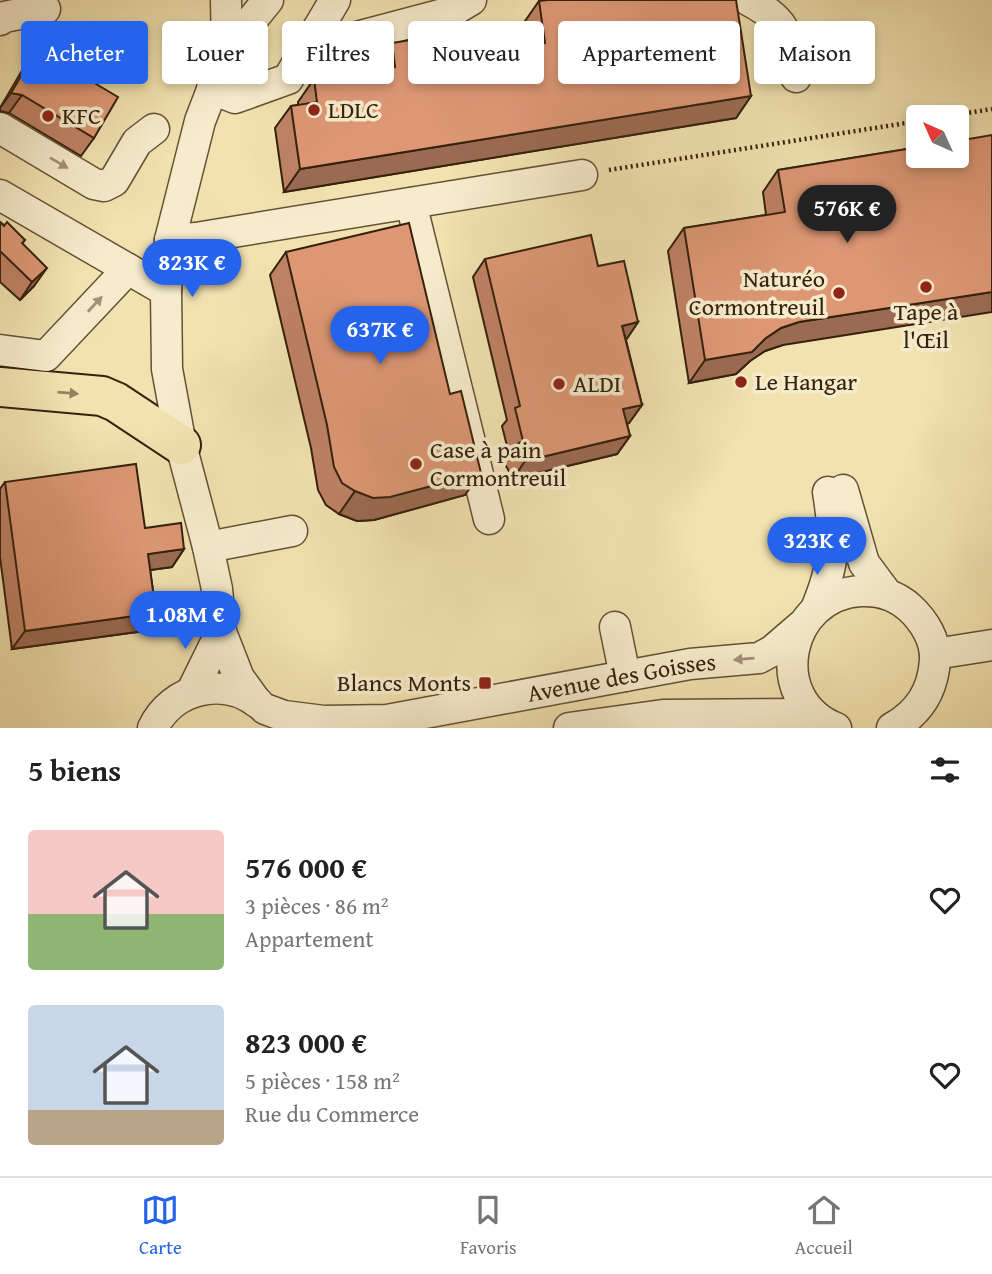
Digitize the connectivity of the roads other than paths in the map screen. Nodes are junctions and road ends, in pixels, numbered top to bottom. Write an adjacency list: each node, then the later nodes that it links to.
1 (226, 0): 8 (street)
2 (268, 0): 9 (street)
3 (335, 0): 10 (street)
4 (471, 0): 12 (street)
5 (748, 0): 11 (street)
6 (45, 9): 7 (street)
7 (0, 20)
8 (226, 21)
9 (251, 21)
10 (322, 21)
11 (777, 21)
12 (394, 27)
13 (282, 81): 15 (street)
14 (214, 84): 15 (street)
15 (212, 89): 21 (street)
16 (0, 128): 17 (street, one-way to 17)
17 (154, 129)
18 (582, 174): 20 (street)
19 (0, 195): 22 (street)
20 (411, 203): 21 (street); 27 (street)
21 (170, 240): 23 (street)
22 (128, 269): 23 (street); 24 (street, one-way to 22)
23 (166, 291): 26 (street)
24 (0, 350)
25 (0, 387): 26 (main road, one-way to 26)
26 (180, 445): 29 (street)
27 (489, 519)
28 (292, 531): 29 (street)
29 (208, 547): 33 (street)
30 (887, 594): 31 (street, Avenue des Goisses); 31 (street); 35 (street)
31 (809, 617): 36 (street, Avenue des Goisses, one-way to 36); 39 (street)
32 (615, 627): 36 (street)
33 (221, 632): 37 (street); 38 (street)
34 (992, 645): 35 (street)
35 (935, 654): 42 (street)
36 (625, 676): 38 (street, Avenue des Goisses)
37 (192, 691): 38 (street, Avenue des Goisses); 40 (street)
38 (266, 712)
39 (824, 721): 41 (street, Avenue des Goisses)
40 (153, 728)
41 (569, 728)
42 (892, 728)

